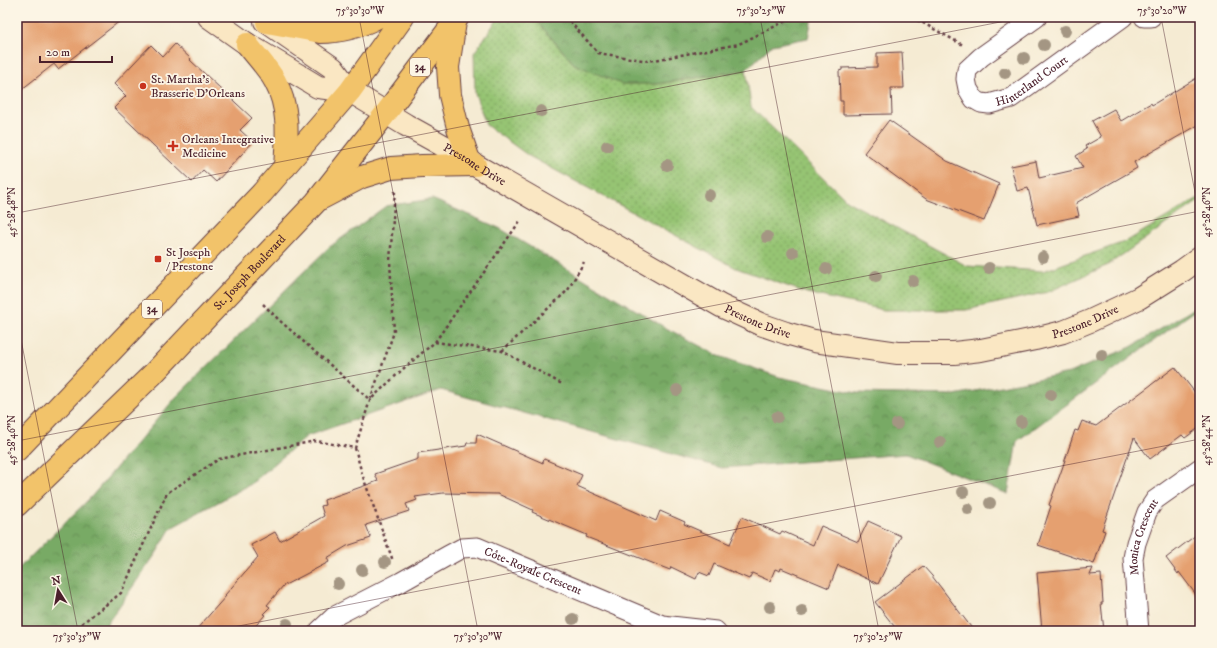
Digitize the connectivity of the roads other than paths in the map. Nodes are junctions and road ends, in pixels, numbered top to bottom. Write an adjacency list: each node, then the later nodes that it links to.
1 (209, 17): 10 (street, Prestone Drive)
2 (378, 17): 8 (main road)
3 (403, 17): 11 (main road, 34)
4 (1037, 17): 5 (street, Hinterland Court)
5 (1123, 17)
6 (1144, 17): 7 (street)
7 (1151, 17)
8 (263, 19): 11 (street, Prestone Drive)
9 (457, 19): 12 (main road, St. Joseph Boulevard / 34); 13 (main road)
10 (247, 44): 11 (street, Prestone Drive); 14 (main road)
11 (350, 91): 12 (street, Prestone Drive); 14 (main road, 34)
12 (386, 114): 13 (street, Prestone Drive); 15 (main road, St. Joseph Boulevard / 34)
13 (472, 163): 15 (main road); 16 (street, Prestone Drive)
14 (285, 167): 17 (main road, 34)
15 (316, 202): 19 (main road, St. Joseph Boulevard / 34)
16 (1200, 258)
17 (17, 450)
18 (1200, 468): 22 (street, Monica Crescent)
19 (17, 506)
20 (319, 631): 21 (street, Côte-Royale Crescent)
21 (716, 631)
22 (1139, 631)

